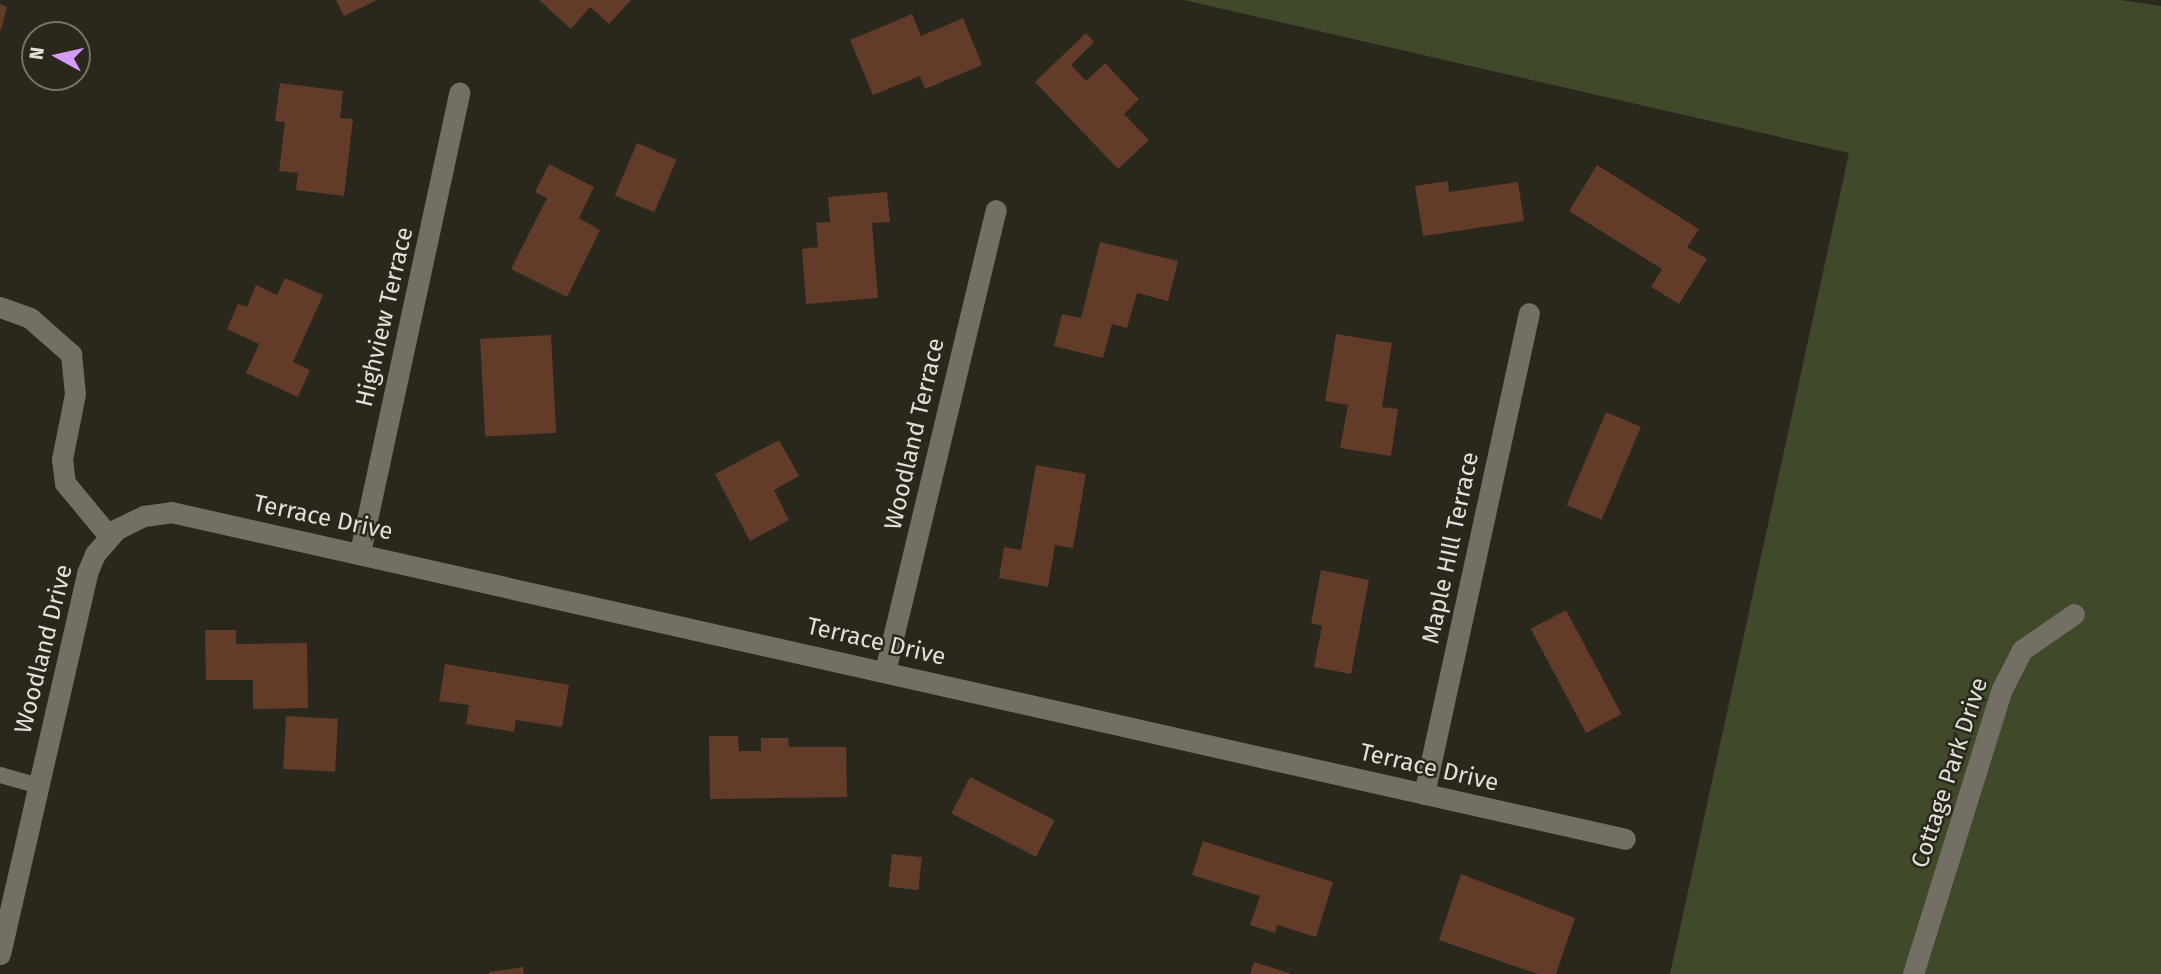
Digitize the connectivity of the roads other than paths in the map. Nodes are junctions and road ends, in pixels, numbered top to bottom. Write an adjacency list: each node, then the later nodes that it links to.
1 (459, 93): 6 (street, Highview Terrace)
2 (996, 210): 8 (street, Woodland Terrace)
3 (0, 307): 5 (street)
4 (1529, 313): 11 (street, Maple HIll Terrace)
5 (113, 533): 6 (street, Terrace Drive); 10 (street, Woodland Drive)
6 (360, 552): 8 (street, Terrace Drive)
7 (2074, 614): 14 (street, Cottage Park Drive)
8 (885, 671): 11 (street, Terrace Drive)
9 (0, 775): 10 (lane)
10 (39, 786): 13 (street, Woodland Drive)
11 (1424, 794): 12 (street, Terrace Drive)
12 (1625, 839)
13 (0, 954)
14 (1913, 974)

